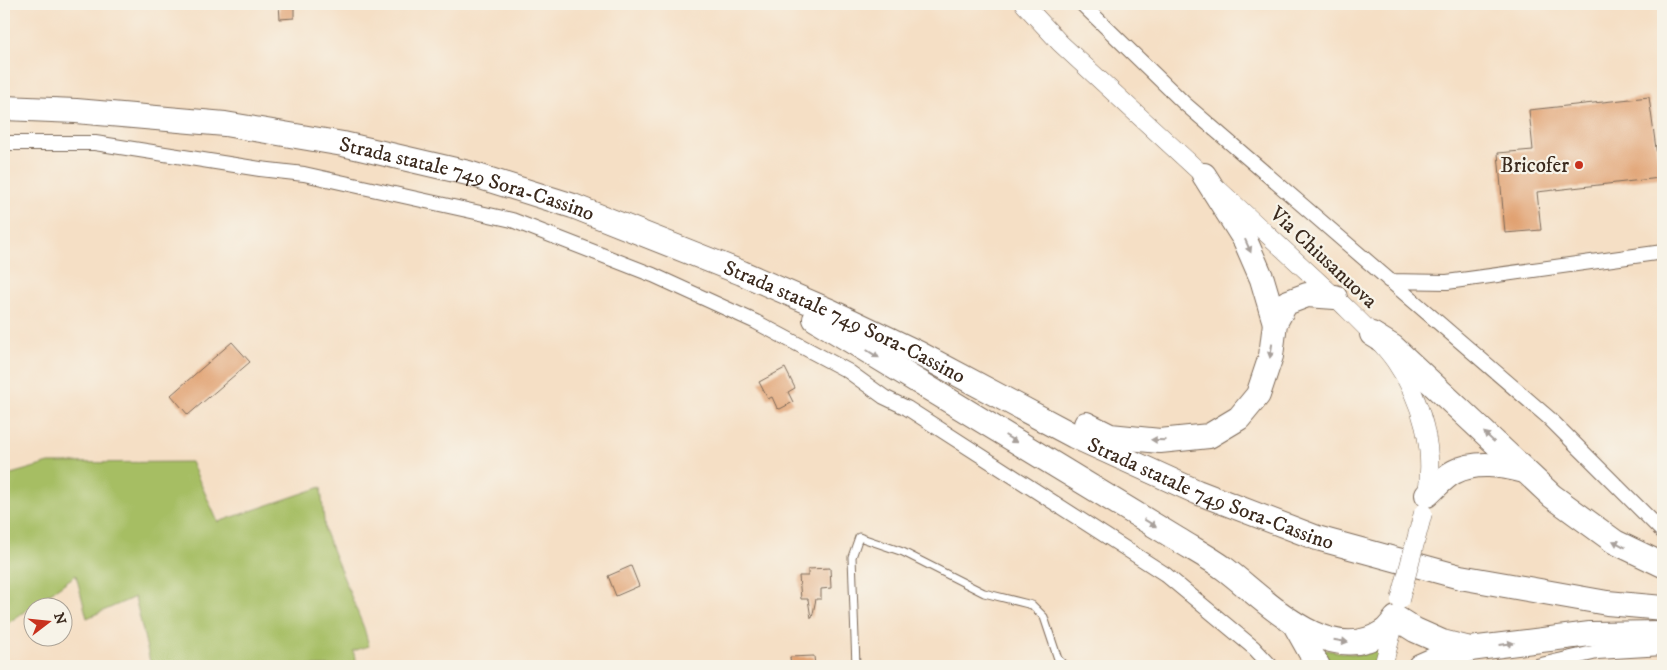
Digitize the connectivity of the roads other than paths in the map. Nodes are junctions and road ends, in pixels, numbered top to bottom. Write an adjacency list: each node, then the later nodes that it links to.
1 (1024, 4): 5 (street, Via Chiusanuova)
2 (1082, 4): 8 (street)
3 (4, 108): 6 (highway, Strada statale 749 Sora-Cassino)
4 (4, 143): 25 (street)
5 (1204, 175): 9 (street, Via Chiusanuova); 11 (highway, one-way to 11)
6 (677, 247): 10 (highway, Strada statale 749 Sora-Cassino); 19 (highway, one-way to 19)
7 (1663, 252): 8 (street)
8 (1389, 280): 15 (street)
9 (1335, 297): 11 (highway); 12 (street, Via Chiusanuova)
10 (832, 312): 11 (highway, one-way to 10); 17 (highway, Strada statale 749 Sora-Cassino)
11 (1275, 323)
12 (1372, 334): 13 (highway, one-way to 12); 14 (street, Via Chiusanuova)
13 (1524, 471): 14 (highway); 16 (highway, one-way to 13)
14 (1425, 504): 18 (street, Via Chiusanuova, bridge)
15 (1663, 532)
16 (1663, 565)
17 (1663, 608)
18 (1398, 609): 19 (highway, one-way to 18); 22 (highway); 27 (street, Via Chiusanuova)
19 (1295, 625): 26 (highway)
20 (1663, 633): 22 (highway, one-way to 20)
21 (1663, 648): 29 (street)
22 (1470, 649): 28 (highway)
23 (856, 666): 24 (lane)
24 (1065, 666)
25 (1271, 666)
26 (1318, 666)
27 (1383, 666)
28 (1420, 666)
29 (1536, 666)

